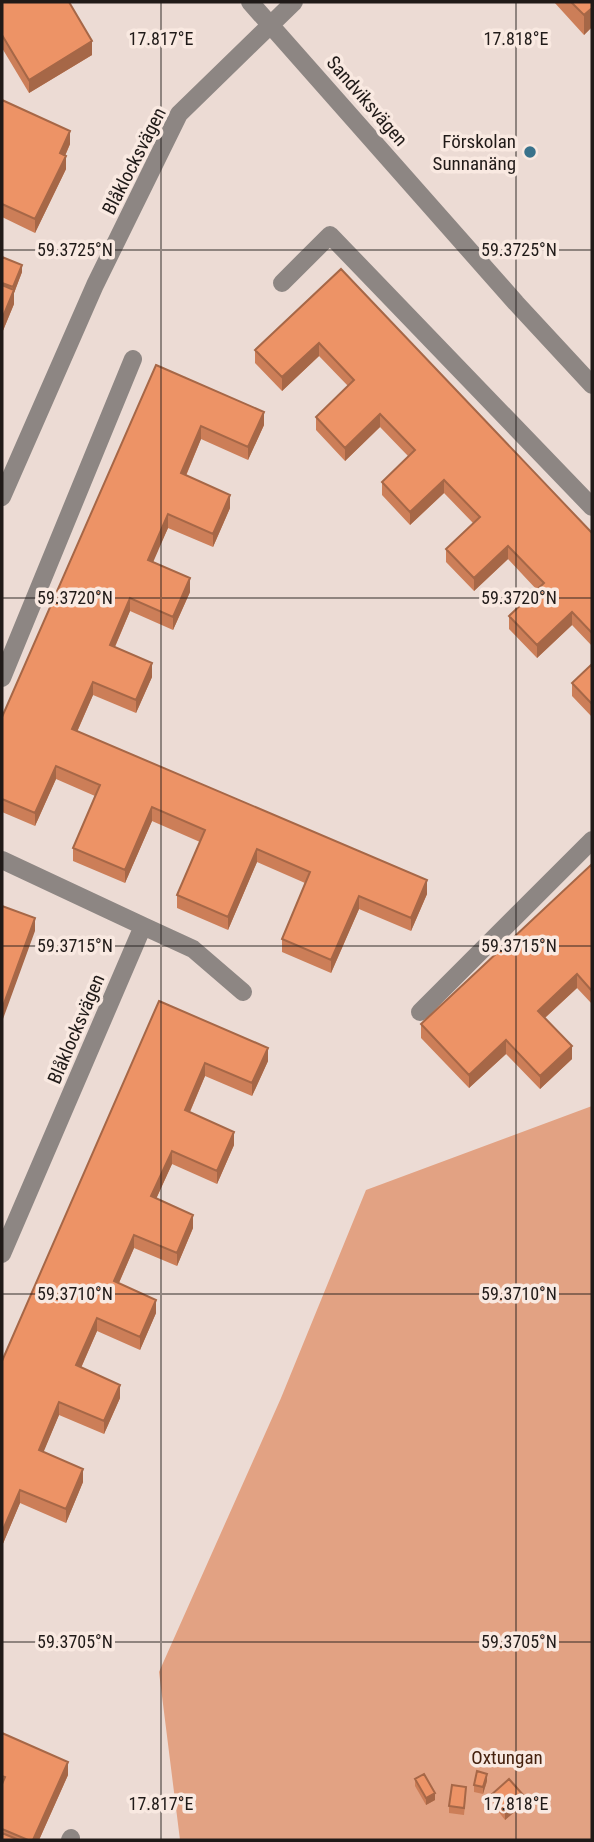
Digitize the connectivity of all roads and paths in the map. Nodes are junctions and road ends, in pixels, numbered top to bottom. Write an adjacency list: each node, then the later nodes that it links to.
1 (250, 2): 3 (street, Sandviksvägen)
2 (294, 2): 3 (street, Blåklocksvägen)
3 (271, 23): 6 (street, Sandviksvägen); 7 (street, Blåklocksvägen)
4 (282, 283): 8 (street)
5 (133, 359): 9 (street)
6 (592, 384)
7 (2, 497)
8 (592, 507)
9 (2, 678)
10 (592, 840): 14 (street)
11 (2, 860): 12 (street)
12 (143, 926): 13 (street); 15 (street, Blåklocksvägen)
13 (243, 992)
14 (420, 1012)
15 (2, 1254)

